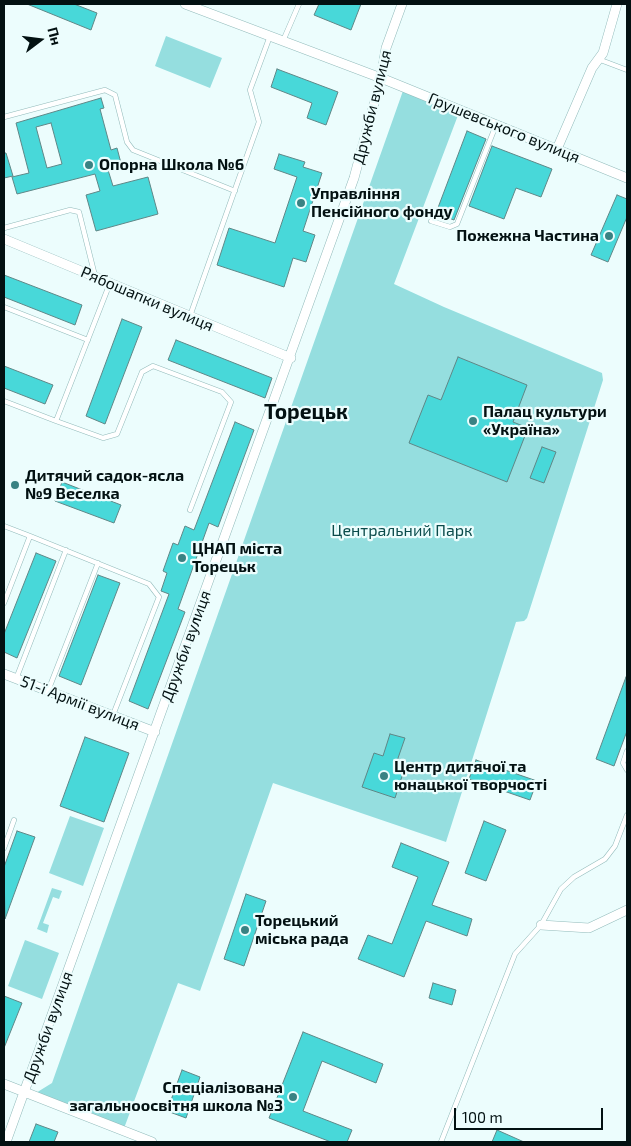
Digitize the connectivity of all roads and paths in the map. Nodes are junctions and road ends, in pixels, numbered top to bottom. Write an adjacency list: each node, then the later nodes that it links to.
1 (185, 4): 5 (street, Грушевського вулиця)
2 (299, 4): 6 (lane)
3 (402, 4): 9 (street, Дружби вулиця)
4 (617, 4): 7 (street)
5 (270, 36): 6 (street, Грушевського вулиця); 14 (lane)
6 (283, 41): 9 (street, Грушевського вулиця)
7 (598, 60): 8 (lane); 12 (street)
8 (627, 70)
9 (381, 78): 11 (street, Грушевського вулиця); 23 (street, Дружби вулиця)
10 (4, 117): 14 (lane)
11 (496, 125): 12 (street, Грушевського вулиця); 15 (lane)
12 (557, 149): 13 (street, Грушевського вулиця)
13 (627, 178)
14 (234, 191): 21 (lane)
15 (432, 221)
16 (4, 228): 18 (lane)
17 (4, 239): 18 (street, Рябошапки вулиця)
18 (95, 277): 19 (street, Рябошапки вулиця)
19 (110, 283): 21 (street, Рябошапки вулиця); 22 (lane)
20 (4, 307): 22 (lane)
21 (190, 316): 23 (street, Рябошапки вулиця)
22 (88, 340): 25 (lane)
23 (291, 358): 36 (street, Дружби вулиця)
24 (4, 401): 25 (lane)
25 (56, 421): 26 (lane)
26 (190, 510)
27 (4, 526): 28 (lane)
28 (30, 536): 29 (lane); 31 (lane)
29 (66, 550): 30 (lane); 33 (lane)
30 (98, 563): 34 (lane); 35 (lane)
31 (4, 603)
32 (4, 676): 33 (street, 51-ї Армії вулиця)
33 (16, 679): 34 (street, 51-ї Армії вулиця)
34 (48, 691): 35 (street, 51-ї Армії вулиця)
35 (113, 716): 36 (street, 51-ї Армії вулиця)
36 (155, 732): 45 (street, Дружби вулиця)
37 (627, 751): 38 (lane)
38 (627, 770)
39 (627, 815): 43 (lane)
40 (14, 820): 41 (lane)
41 (4, 848)
42 (627, 910): 43 (street)
43 (541, 925): 48 (lane)
44 (4, 1084): 45 (street)
45 (24, 1093): 46 (street, Дружби вулиця); 47 (street)
46 (6, 1142)
47 (152, 1142)
48 (441, 1142)

